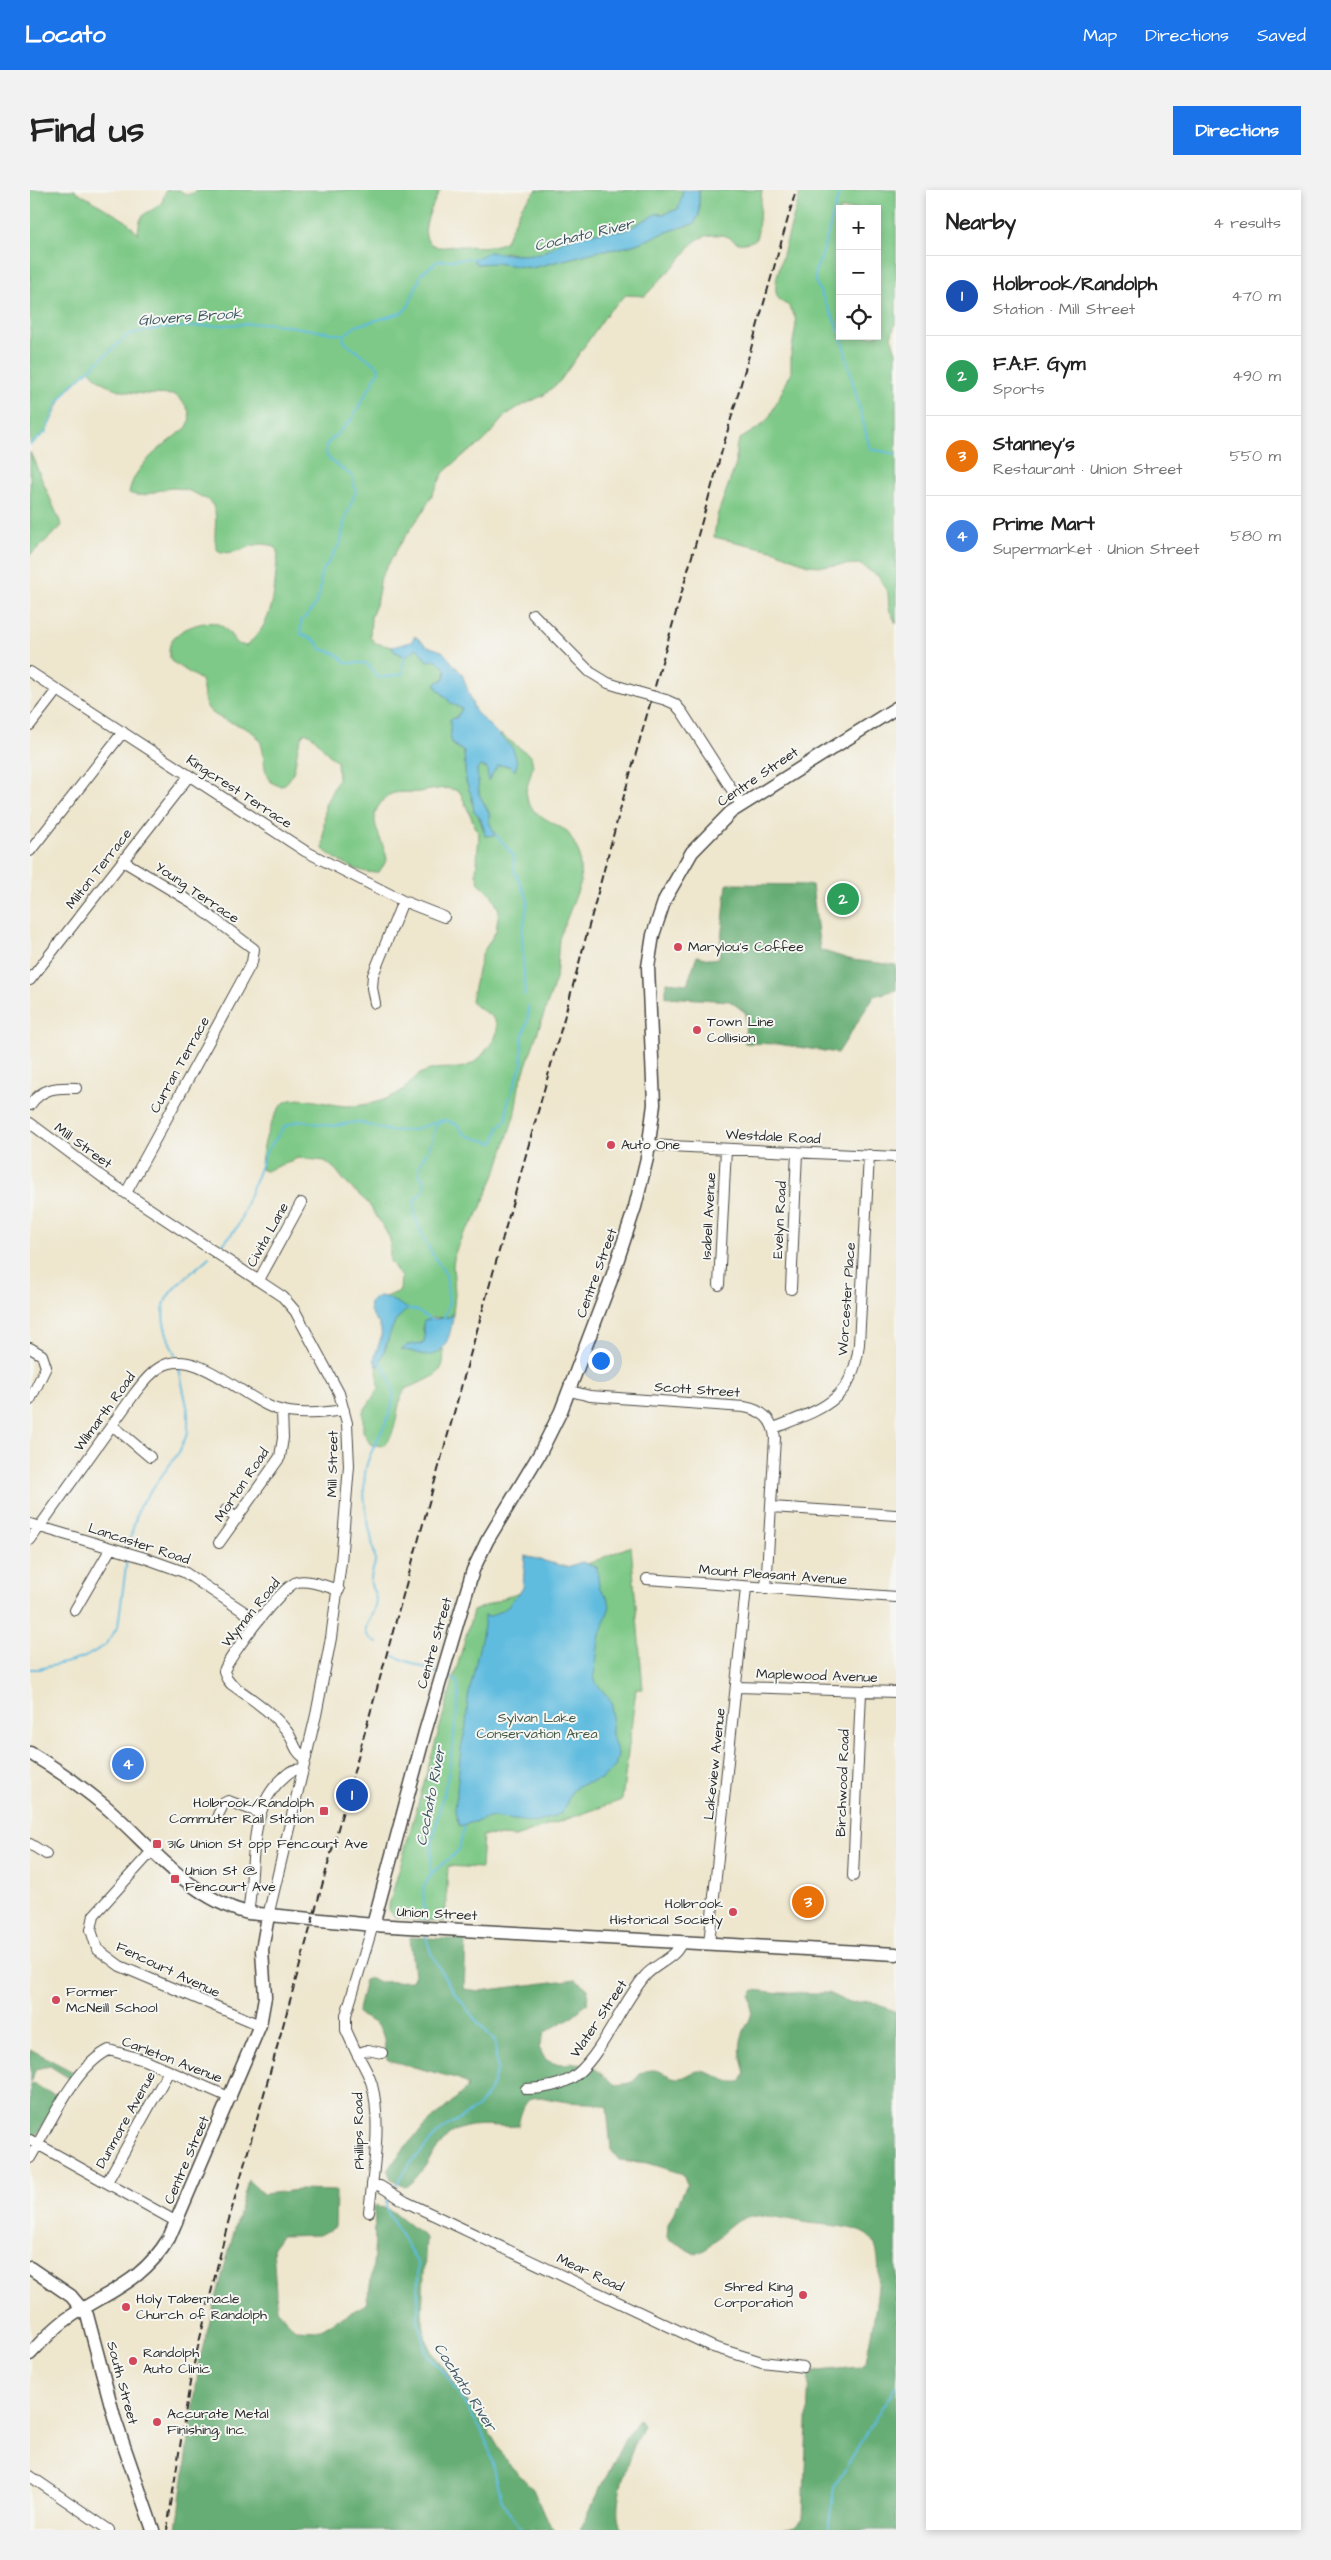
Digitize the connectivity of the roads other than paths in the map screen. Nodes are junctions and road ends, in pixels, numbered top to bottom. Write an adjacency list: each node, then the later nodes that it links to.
1 (533, 614): 8 (street, bridge)
2 (30, 672): 3 (street, Kingcrest Terrace)
3 (57, 690): 5 (street); 6 (street, Kingcrest Terrace)
4 (896, 708): 8 (main road, Centre Street)
5 (30, 725)
6 (124, 732): 7 (street, Kingcrest Terrace); 9 (street)
7 (189, 776): 10 (street, Milton Terrace); 11 (street, Kingcrest Terrace)
8 (741, 804): 19 (main road, Centre Street)
9 (30, 851)
10 (124, 861): 13 (street, Young Terrace); 14 (street, Milton Terrace)
11 (404, 901): 12 (street, Kingcrest Terrace); 15 (street)
12 (444, 917)
13 (254, 949): 24 (street, Curran Terrace)
14 (30, 980)
15 (376, 1003)
16 (76, 1088): 17 (street)
17 (30, 1105)
18 (30, 1123): 24 (street, Mill Street)
19 (649, 1144): 20 (street, Westdale Road); 30 (main road, Centre Street)
20 (726, 1148): 21 (street, Westdale Road); 27 (street, Isabell Avenue)
21 (797, 1152): 22 (street, Westdale Road); 28 (street, Evelyn Road)
22 (869, 1156): 23 (street, Westdale Road); 35 (street, Worcester Place)
23 (896, 1157)
24 (126, 1193): 26 (street, Mill Street)
25 (301, 1203): 26 (street, Civita Lane)
26 (258, 1280): 32 (street, Mill Street)
27 (720, 1285)
28 (791, 1289)
29 (30, 1348): 31 (street)
30 (570, 1391): 35 (street, Scott Street); 66 (main road, Centre Street)
31 (30, 1400)
32 (344, 1410): 33 (street, Wilmarth Road); 48 (street, Mill Street)
33 (282, 1411): 34 (street, Wilmarth Road); 40 (street, Morton Road)
34 (112, 1425): 36 (street); 41 (street, Wilmarth Road)
35 (774, 1428): 37 (street)
36 (150, 1457)
37 (771, 1507): 39 (street); 47 (street)
38 (226, 1510): 40 (street)
39 (896, 1514)
40 (237, 1518): 43 (street, Morton Road)
41 (35, 1526): 42 (street, Wilmarth Road); 44 (street, Lancaster Road)
42 (30, 1540)
43 (219, 1543)
44 (111, 1548): 50 (street); 51 (street, Lancaster Road)
45 (647, 1579): 46 (street, Mount Pleasant Avenue)
46 (746, 1588): 47 (street, Mount Pleasant Avenue); 52 (street, Lakeview Avenue)
47 (766, 1589): 49 (street, Mount Pleasant Avenue)
48 (338, 1590): 51 (street, Wyman Road); 56 (street, Mill Street)
49 (896, 1597)
50 (75, 1610)
51 (258, 1621): 56 (street, Wyman Road)
52 (737, 1687): 53 (street, Maplewood Avenue); 68 (street, Lakeview Avenue)
53 (861, 1692): 54 (street, Maplewood Avenue); 63 (street, Birchwood Road)
54 (896, 1692)
55 (30, 1753): 61 (main road, Union Street)
56 (306, 1758): 57 (street, Mill Street)
57 (303, 1770): 58 (street); 65 (street, Mill Street)
58 (261, 1813): 59 (street); 64 (street)
59 (218, 1815)
60 (30, 1844): 62 (street)
61 (153, 1850): 64 (main road, Union Street); 70 (street, Fencourt Avenue)
62 (46, 1854)
63 (853, 1876)
64 (248, 1913): 65 (main road, Union Street)
65 (268, 1916): 66 (main road, Union Street); 70 (main road, Centre Street)
66 (373, 1925): 67 (main road, Union Street); 72 (street)
67 (681, 1942): 68 (main road, Union Street); 74 (street, Water Street)
68 (709, 1944): 69 (main road, Union Street)
69 (896, 1954)
70 (260, 2025): 75 (main road, Centre Street)
71 (382, 2053): 72 (street)
72 (357, 2054): 79 (street, Phillips Road)
73 (169, 2071): 75 (street, Carleton Avenue); 76 (street, Carleton Avenue); 78 (street, Dunmore Avenue)
74 (526, 2090)
75 (231, 2098): 81 (main road, Centre Street)
76 (34, 2142): 77 (street); 78 (street)
77 (30, 2158)
78 (107, 2182): 81 (street)
79 (372, 2184): 80 (street, Phillips Road); 85 (street, Mear Road)
80 (369, 2212)
81 (177, 2222): 83 (main road, Centre Street)
82 (30, 2268): 83 (main road, South Street)
83 (84, 2309): 84 (main road, Centre Street); 88 (main road, South Street)
84 (30, 2354)
85 (803, 2367)
86 (30, 2476): 87 (street)
87 (109, 2530)
88 (153, 2530)

